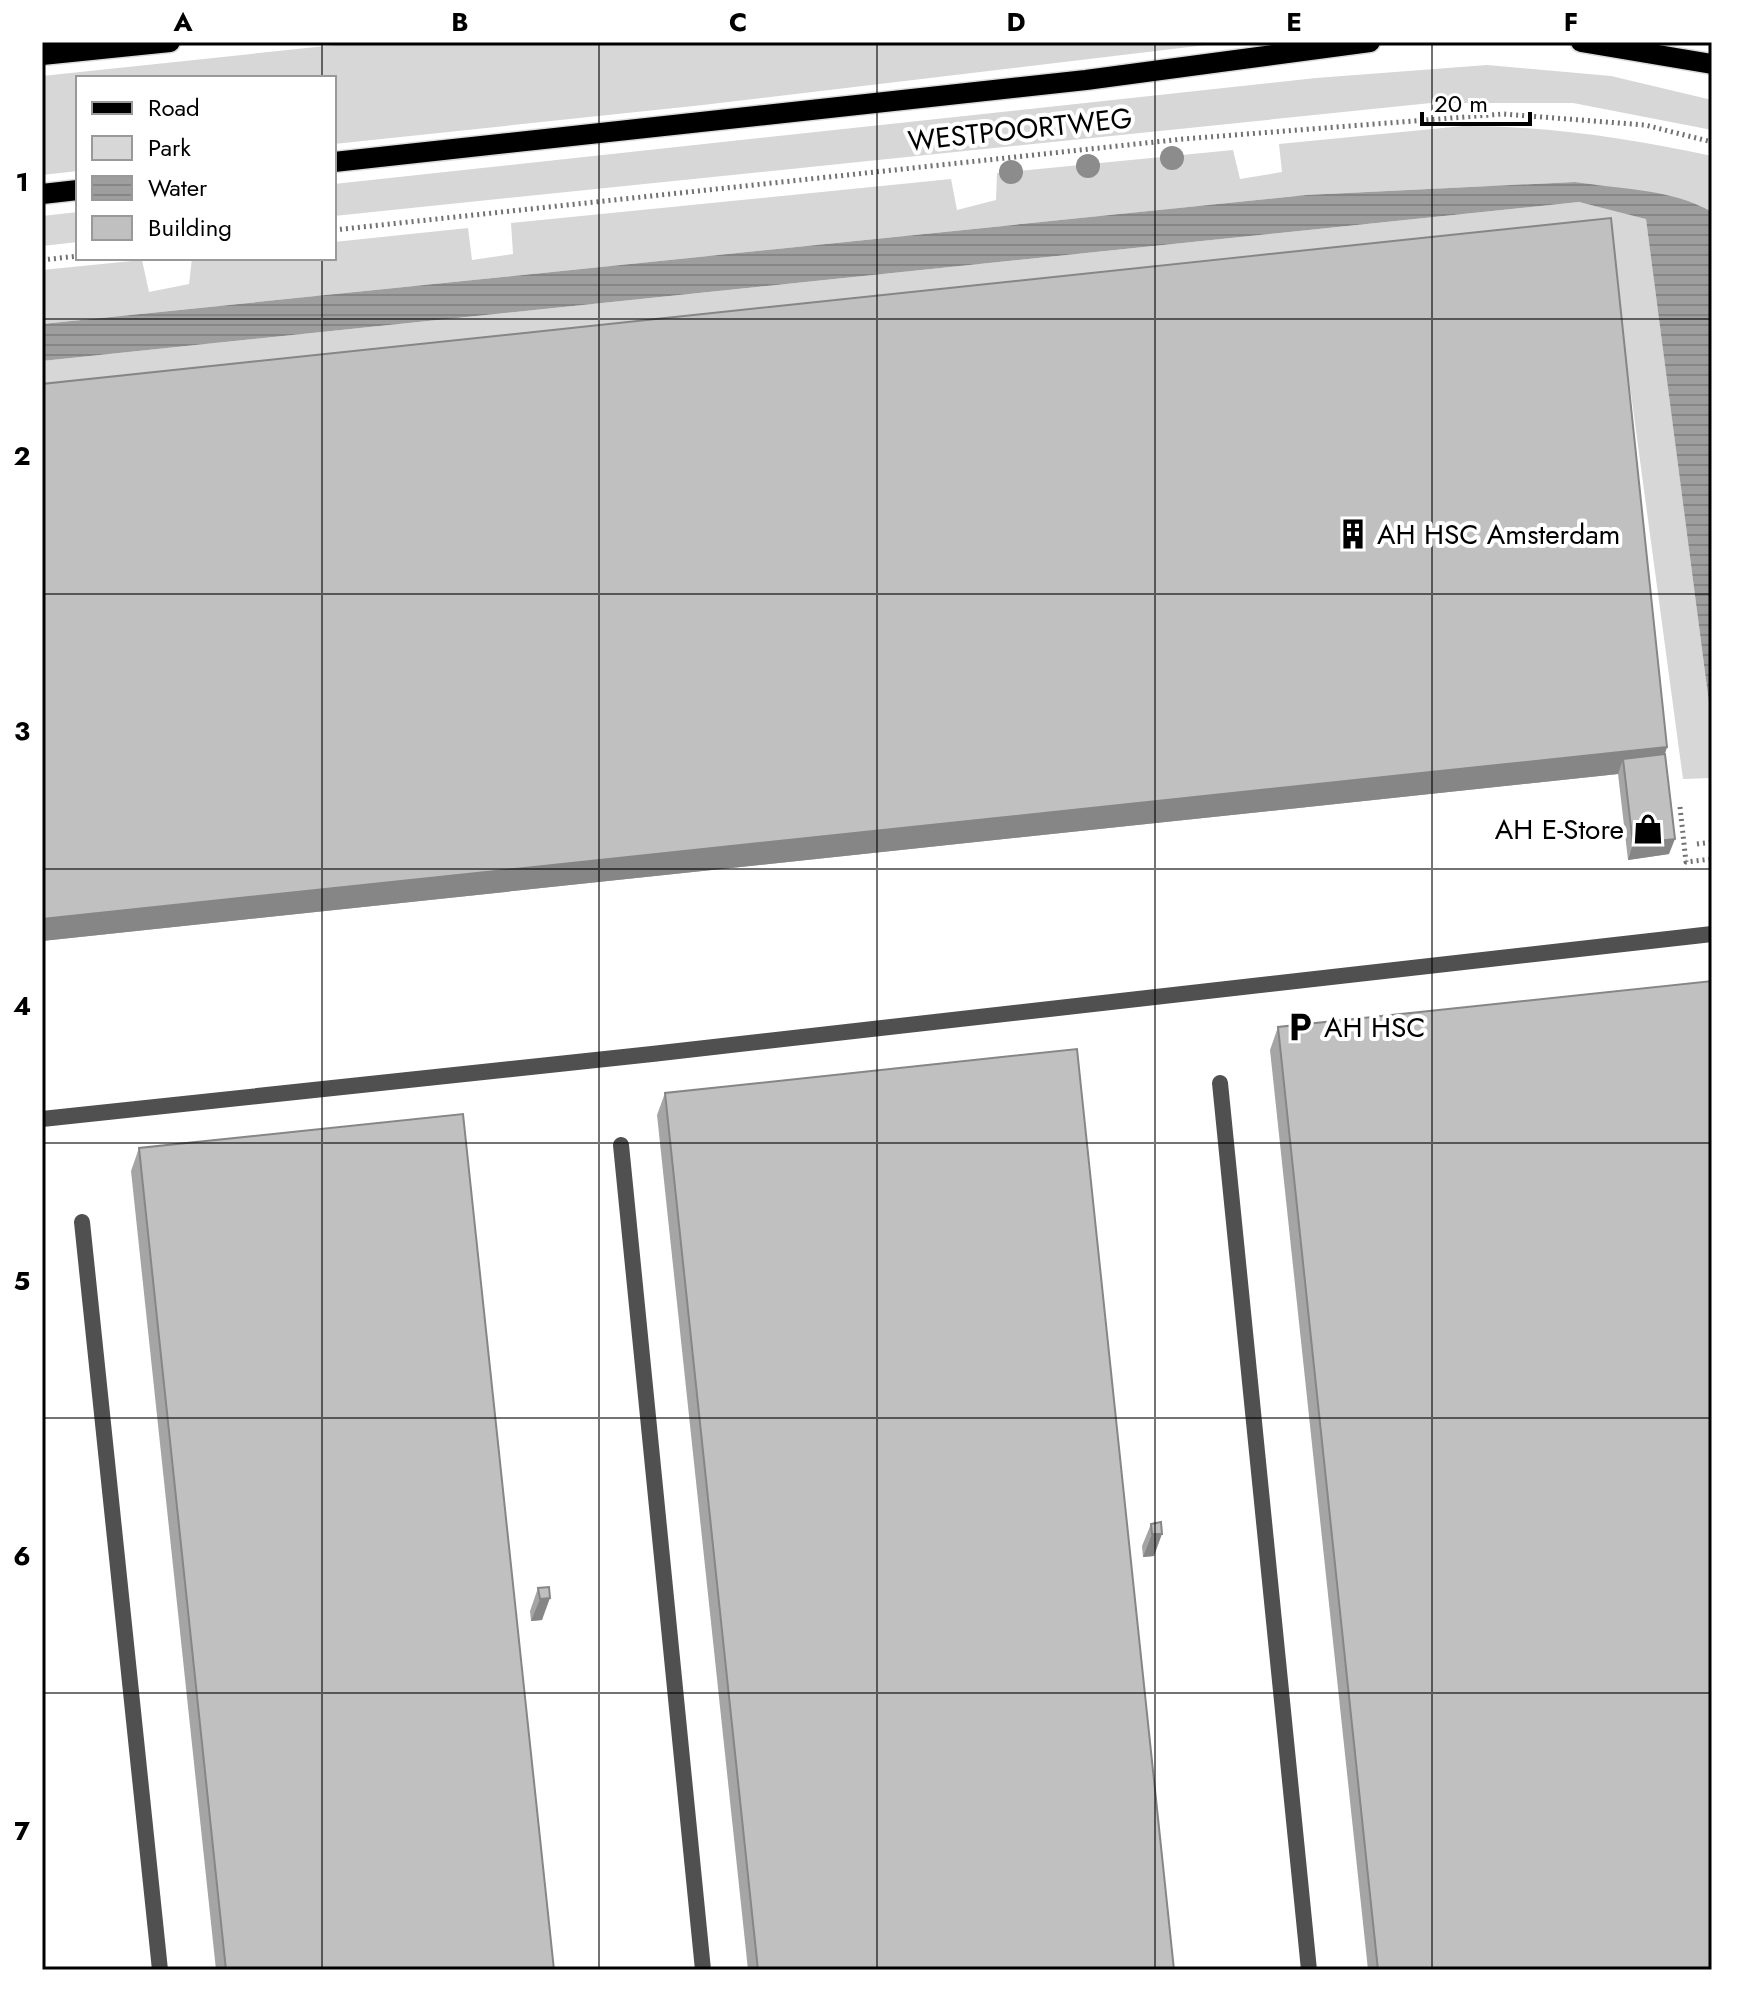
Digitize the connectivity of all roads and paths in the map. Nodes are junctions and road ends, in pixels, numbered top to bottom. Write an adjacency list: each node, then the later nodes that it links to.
1 (170, 42): 4 (main road)
2 (1370, 42): 7 (main road, WESTPOORTWEG)
3 (1581, 42): 5 (main road)
4 (42, 55)
5 (1712, 64)
6 (1712, 142): 10 (path, WESTPOORTWEG)
7 (336, 162)
8 (76, 190): 9 (main road)
9 (42, 194)
10 (336, 230)
11 (76, 256): 12 (path)
12 (42, 260)
13 (1680, 807): 16 (path)
14 (1712, 842): 15 (path)
15 (1697, 844)
16 (1712, 859)
17 (1712, 934): 19 (lane)
18 (1220, 1083): 24 (lane)
19 (42, 1119)
20 (621, 1145): 23 (lane)
21 (82, 1222): 22 (lane)
22 (160, 1970)
23 (703, 1970)
24 (1309, 1970)

